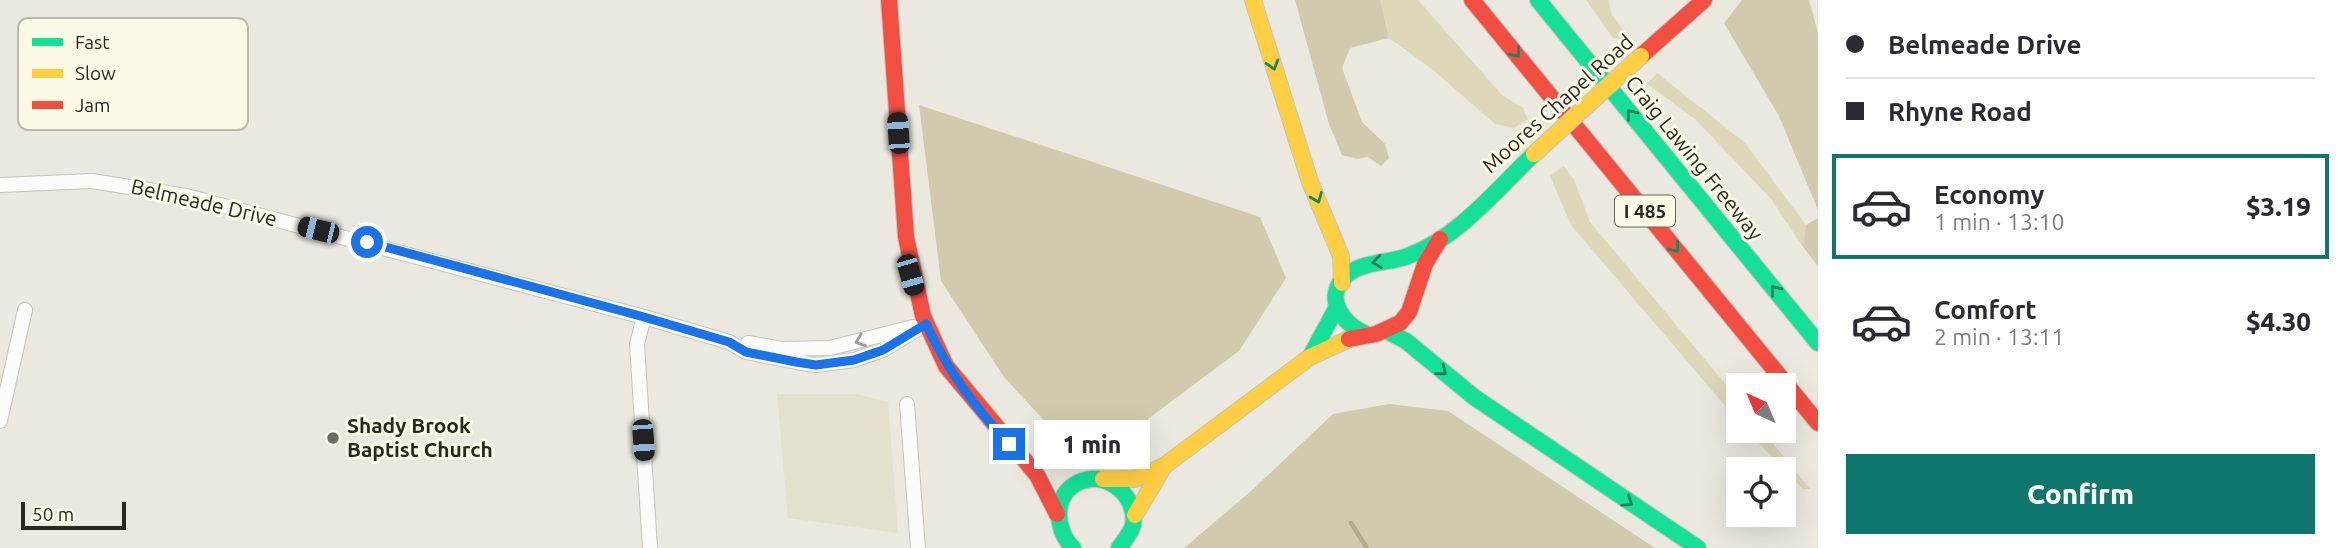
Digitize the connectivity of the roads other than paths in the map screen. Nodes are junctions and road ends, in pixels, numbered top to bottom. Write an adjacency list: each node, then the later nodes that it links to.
1 (889, 0): 12 (main road)
2 (1253, 0): 8 (main road, one-way to 8)
3 (1472, 0): 19 (main road, I 485, one-way to 19)
4 (1538, 0): 15 (main road, Craig Lawing Freeway / I 485, one-way to 4)
5 (1704, 0): 7 (main road, Moores Chapel Road, bridge)
6 (0, 185): 11 (street, Belmeade Drive)
7 (1440, 239): 8 (main road, Moores Chapel Road, one-way to 8); 13 (main road, Moores Chapel Road)
8 (1342, 283): 9 (main road)
9 (1337, 307): 14 (main road); 16 (main road)
10 (25, 310): 18 (street)
11 (644, 317): 12 (street, Belmeade Drive); 26 (street)
12 (926, 324): 21 (main road)
13 (1388, 331): 14 (main road); 29 (main road, one-way to 29)
14 (1366, 334): 16 (main road)
15 (1818, 343)
16 (1310, 357): 20 (main road)
17 (907, 404): 27 (street)
18 (0, 421)
19 (1818, 423)
20 (1164, 466): 22 (main road); 24 (main road)
21 (1036, 472): 22 (main road); 23 (main road)
22 (1096, 479): 23 (main road); 24 (main road)
23 (1057, 514): 25 (main road)
24 (1135, 515): 28 (main road)
25 (1067, 544)
26 (650, 548)
27 (918, 548)
28 (1119, 548)
29 (1698, 548)

